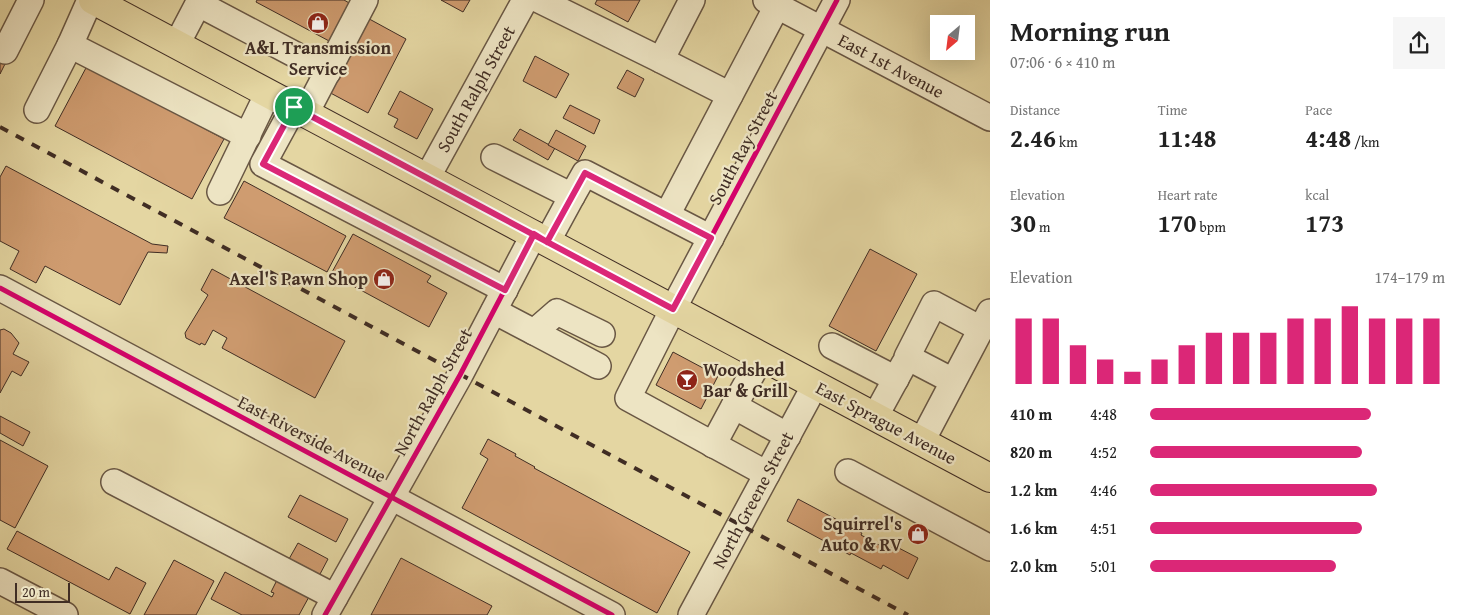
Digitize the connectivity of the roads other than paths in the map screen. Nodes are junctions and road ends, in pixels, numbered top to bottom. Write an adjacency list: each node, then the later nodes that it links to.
1 (31, 0): 13 (street)
2 (92, 0): 11 (main road, East Sprague Avenue); 12 (street)
3 (365, 0): 15 (street)
4 (525, 0): 23 (street, South Ralph Street)
5 (539, 0): 14 (street)
6 (692, 0): 14 (street)
7 (837, 0): 10 (street, South Ray Street)
8 (200, 2): 11 (street); 15 (street)
9 (772, 3): 10 (street, East 1st Avenue); 17 (street)
10 (822, 30): 20 (street, East 1st Avenue); 28 (street, South Ray Street)
11 (177, 44): 16 (main road, East Sprague Avenue)
12 (70, 45): 18 (street); 21 (street)
13 (5, 51)
14 (661, 60): 17 (street)
15 (328, 72): 19 (street)
16 (268, 93): 19 (main road, East Sprague Avenue); 21 (street)
17 (730, 95): 26 (street)
18 (37, 110)
19 (300, 110): 23 (main road, East Sprague Avenue); 30 (street)
20 (990, 118)
21 (248, 136): 24 (street)
22 (494, 157): 25 (street)
23 (427, 178): 27 (main road, East Sprague Avenue)
24 (220, 192)
25 (572, 196): 26 (street, North Ralph Street); 27 (street, North Ralph Street)
26 (667, 215): 28 (street)
27 (540, 238): 30 (street, North Ralph Street); 31 (main road, East Sprague Avenue)
28 (711, 238): 31 (street, South Ray Street)
29 (0, 288): 51 (street, East Riverside Avenue)
30 (500, 300): 33 (street); 51 (street, North Ralph Street)
31 (673, 309): 36 (main road, East Sprague Avenue); 46 (street, South Ray Street)
32 (986, 321): 37 (street); 40 (street)
33 (534, 332): 34 (street); 38 (street)
34 (602, 334)
35 (832, 346): 39 (street)
36 (762, 356): 41 (main road, East Sprague Avenue); 42 (street)
37 (907, 357): 39 (street); 40 (street)
38 (598, 366)
39 (896, 379): 43 (street)
40 (953, 381): 45 (street)
41 (815, 385): 43 (main road, East Sprague Avenue); 44 (street, North Greene Street)
42 (734, 406): 44 (street); 46 (street)
43 (875, 417): 45 (main road, East Sprague Avenue)
44 (788, 436): 48 (street, North Greene Street)
45 (922, 441): 49 (main road, East Sprague Avenue)
46 (713, 445): 48 (street)
47 (848, 472): 52 (street)
48 (767, 474): 57 (street, North Greene Street)
49 (990, 478)
50 (114, 482): 54 (street)
51 (391, 496): 54 (street, North Ralph Street); 56 (street, East Riverside Avenue)
52 (990, 548)
53 (1, 583): 55 (street)
54 (330, 606)
55 (64, 615)
56 (612, 615)
57 (691, 615)

